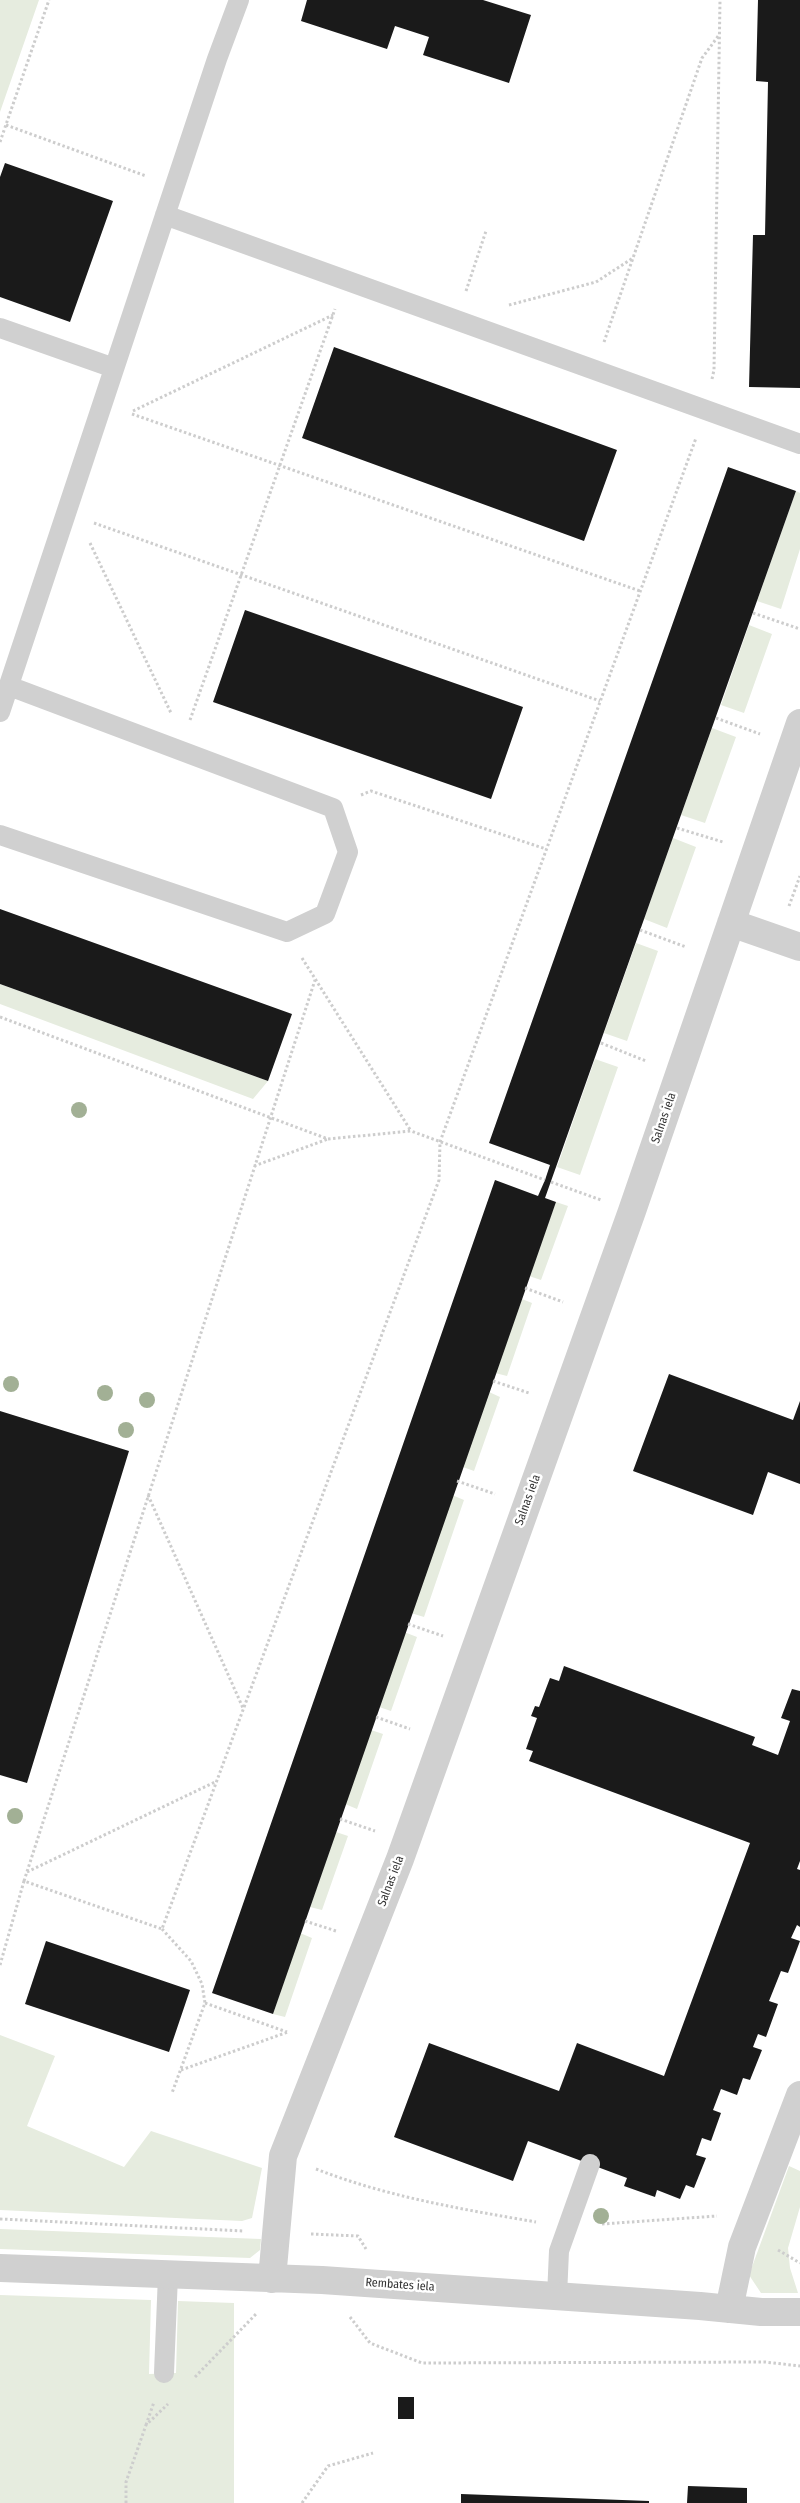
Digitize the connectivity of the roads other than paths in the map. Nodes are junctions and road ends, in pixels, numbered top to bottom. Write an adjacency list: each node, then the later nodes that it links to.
1 (239, 0): 2 (lane)
2 (165, 215): 4 (lane); 5 (lane)
3 (0, 328): 4 (lane)
4 (114, 368): 6 (lane)
5 (800, 444)
6 (9, 686): 7 (lane); 9 (lane)
7 (0, 712)
8 (800, 722): 10 (street, Salnas iela)
9 (0, 835)
10 (731, 923): 11 (street); 16 (street, Salnas iela)
11 (800, 947)
12 (800, 2095): 18 (street)
13 (590, 2164): 17 (lane)
14 (0, 2268): 15 (street, Rembates iela)
15 (168, 2275): 16 (street, Rembates iela); 20 (lane)
16 (272, 2279): 17 (street, Rembates iela)
17 (557, 2296): 18 (street, Rembates iela)
18 (728, 2309): 19 (street, Rembates iela)
19 (800, 2312)
20 (164, 2373)

